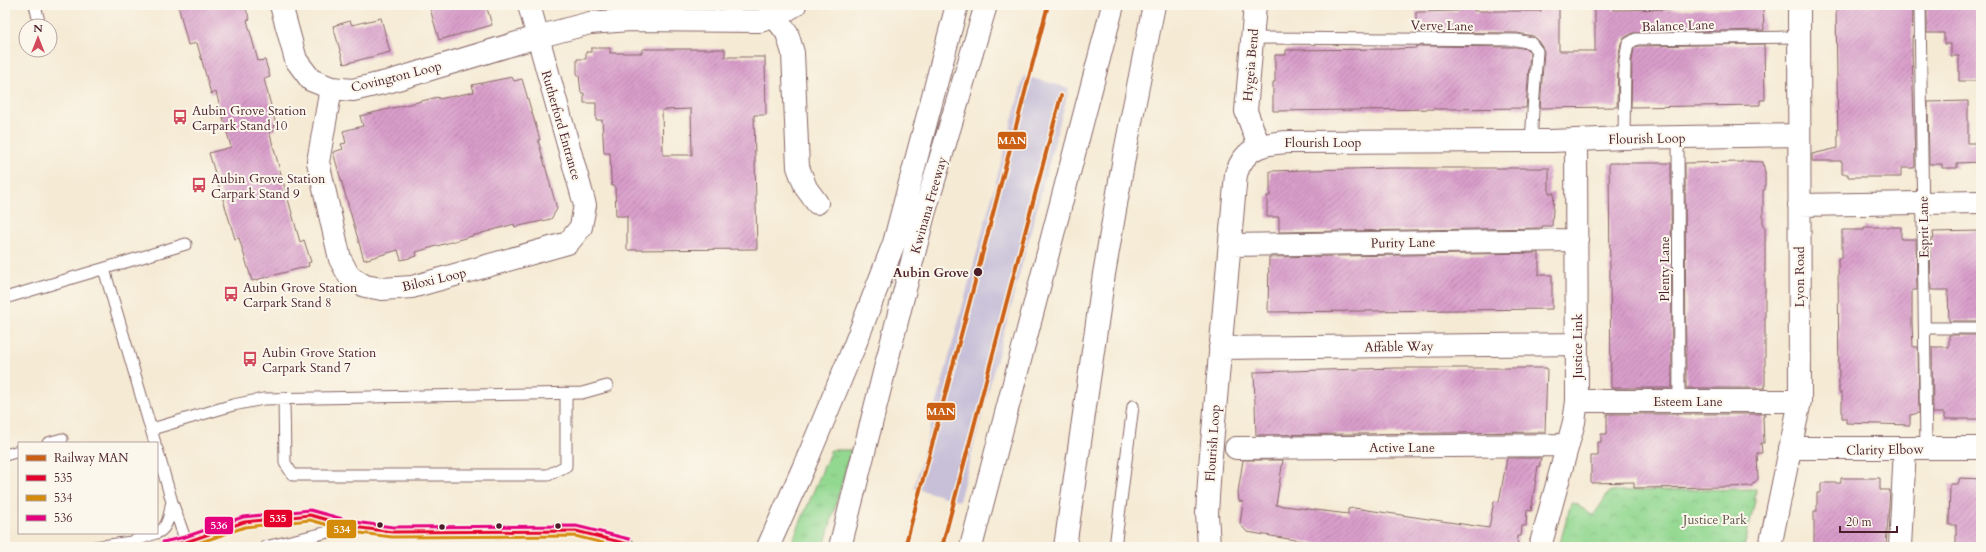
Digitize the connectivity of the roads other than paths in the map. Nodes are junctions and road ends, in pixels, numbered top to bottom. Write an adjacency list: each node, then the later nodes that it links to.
1 (35, 5): 13 (lane)
2 (281, 5): 17 (main road, Covington Loop)
3 (529, 5): 14 (main road, Rutherford Entrance)
4 (795, 5): 12 (main road, Covington Loop)
5 (957, 5): 67 (main road)
6 (986, 5): 68 (main road, Kwinana Freeway)
7 (1113, 5): 69 (main road)
8 (1154, 5): 70 (main road)
9 (1255, 5): 16 (main road, Hygeia Bend)
10 (1799, 5): 15 (main road, Lyon Road)
11 (1920, 5): 24 (lane, Esprit Lane)
12 (775, 17): 14 (main road, Covington Loop); 26 (main road)
13 (38, 18)
14 (537, 37): 17 (main road, Covington Loop); 29 (main road, Rutherford Entrance)
15 (1799, 37): 18 (main road, Lyon Road); 20 (lane, Balance Lane)
16 (1252, 38): 21 (lane, Verve Lane); 23 (main road, Hygeia Bend)
17 (331, 88): 29 (main road, Biloxi Loop)
18 (1799, 135): 19 (main road, Flourish Loop); 27 (main road, Lyon Road)
19 (1678, 137): 20 (main road, Flourish Loop); 42 (lane, Plenty Lane)
20 (1624, 138): 22 (main road, Flourish Loop)
21 (1531, 140): 22 (main road, Flourish Loop); 23 (main road, Flourish Loop)
22 (1576, 140): 28 (main road, Justice Link)
23 (1259, 146): 31 (main road, Flourish Loop)
24 (1922, 202): 25 (main road); 27 (main road); 34 (lane, Esprit Lane)
25 (1981, 202)
26 (817, 203)
27 (1799, 205): 41 (main road, Lyon Road)
28 (1577, 240): 31 (main road, Purity Lane); 36 (main road, Justice Link)
29 (568, 243)
30 (186, 244): 32 (lane)
31 (1230, 245): 37 (main road, Flourish Loop)
32 (104, 269): 33 (lane); 45 (lane)
33 (5, 298)
34 (1925, 328): 35 (lane); 53 (lane, Esprit Lane)
35 (1981, 328)
36 (1577, 344): 37 (main road, Affable Way); 43 (main road, Justice Link)
37 (1220, 348): 72 (main road, Flourish Loop)
38 (607, 386): 39 (lane)
39 (566, 394): 40 (lane); 40 (lane)
40 (284, 398): 45 (lane)
41 (1800, 400): 42 (main road, Esteem Lane); 51 (main road, Lyon Road)
42 (1679, 401): 43 (main road, Esteem Lane)
43 (1576, 402): 49 (main road, Justice Link)
44 (1133, 406): 71 (lane)
45 (152, 429): 48 (lane)
46 (62, 439): 47 (lane)
47 (52, 442)
48 (156, 442)
49 (1568, 445): 50 (main road, Active Lane); 73 (main road, Justice Link)
50 (1236, 448)
51 (1790, 448): 52 (main road, Clarity Elbow); 74 (main road, Lyon Road)
52 (1905, 448): 53 (main road, Clarity Elbow); 75 (main road)
53 (1926, 448): 54 (main road, Clarity Elbow)
54 (1981, 448)
55 (18, 451): 57 (lane)
56 (158, 453): 58 (lane)
57 (5, 455)
58 (172, 502): 60 (lane); 63 (lane)
59 (352, 527): 62 (lane); 63 (lane); 66 (lane)
60 (158, 533)
61 (154, 534): 64 (lane)
62 (628, 544)
63 (187, 545): 65 (lane)
64 (95, 547)
65 (164, 547)
66 (265, 547)
67 (768, 547)
68 (840, 547)
69 (971, 547)
70 (1065, 547)
71 (1115, 547)
72 (1209, 547)
73 (1540, 547)
74 (1770, 547)
75 (1900, 547)

